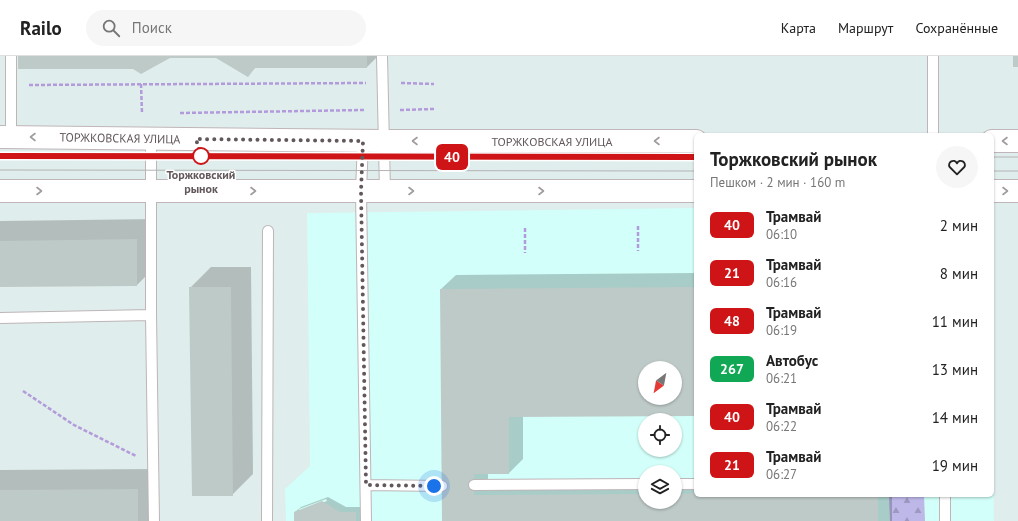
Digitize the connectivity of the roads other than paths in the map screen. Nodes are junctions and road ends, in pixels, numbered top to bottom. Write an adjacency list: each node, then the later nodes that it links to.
1 (11, 56): 5 (lane)
2 (382, 56): 7 (lane)
3 (933, 56): 4 (lane)
4 (933, 133)
5 (6, 137): 6 (main road, ТОРЖКОВСКАЯ УЛИЦА, one-way to 5)
6 (151, 138): 7 (main road, ТОРЖКОВСКАЯ УЛИЦА); 13 (lane)
7 (373, 141): 8 (main road, ТОРЖКОВСКАЯ УЛИЦА, one-way to 7); 14 (lane); 15 (lane)
8 (694, 141)
9 (994, 141): 10 (main road, one-way to 9)
10 (1018, 141)
11 (1018, 190): 17 (main road, one-way to 11)
12 (0, 191): 13 (main road, one-way to 13)
13 (150, 191): 14 (main road, one-way to 14); 19 (lane)
14 (361, 191): 15 (main road); 24 (lane)
15 (385, 191): 16 (main road, one-way to 16)
16 (694, 191)
17 (994, 191)
18 (268, 231): 29 (lane)
19 (151, 315): 20 (lane); 28 (lane)
20 (0, 318)
21 (638, 484): 25 (lane)
22 (682, 484): 23 (lane)
23 (694, 484)
24 (366, 485): 26 (lane); 30 (lane)
25 (474, 485)
26 (442, 486)
27 (945, 497): 31 (lane)
28 (154, 521)
29 (267, 521)
30 (366, 521)
31 (946, 521)

